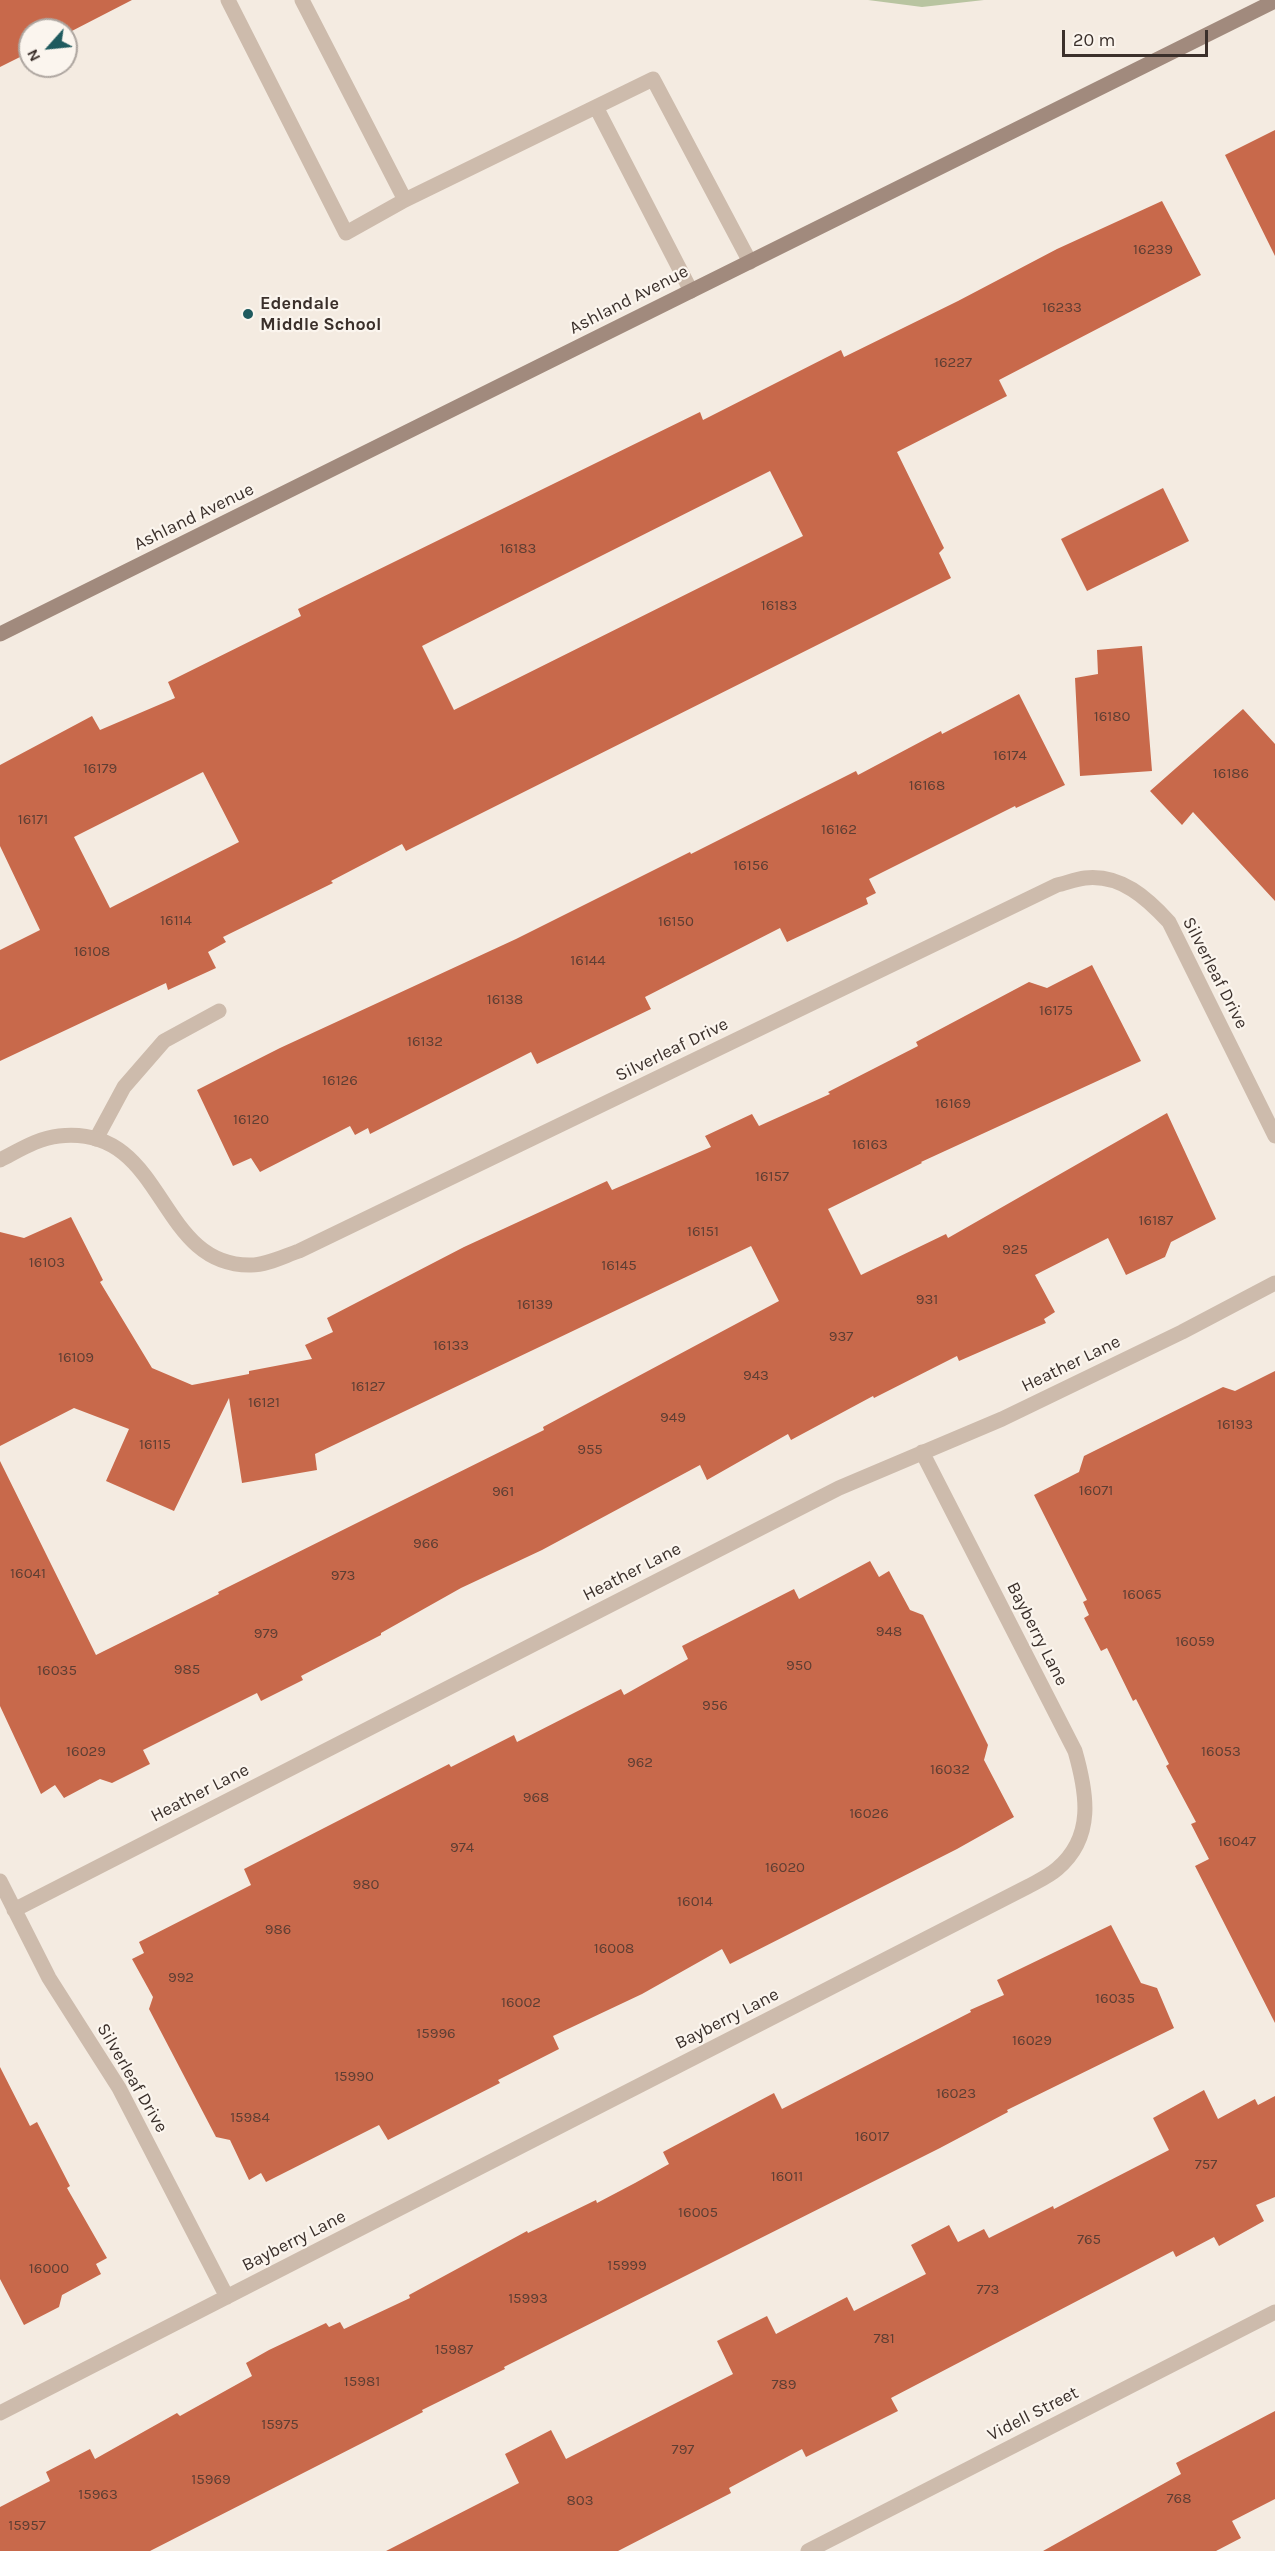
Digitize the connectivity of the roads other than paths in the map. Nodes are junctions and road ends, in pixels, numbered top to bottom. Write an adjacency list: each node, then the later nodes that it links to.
1 (228, 0): 5 (street)
2 (302, 0): 5 (street)
3 (1275, 1): 6 (street, Ashland Avenue)
4 (596, 106): 5 (street); 6 (street); 7 (street)
5 (405, 200)
6 (750, 262): 7 (street, Ashland Avenue)
7 (691, 291): 8 (street, Ashland Avenue)
8 (0, 634)
9 (219, 1011): 11 (street)
10 (1275, 1136): 11 (street, Silverleaf Drive)
11 (96, 1139): 12 (street, Silverleaf Drive)
12 (0, 1160)
13 (1275, 1283): 14 (street, Heather Lane)
14 (922, 1452): 16 (street, Heather Lane); 17 (street, Bayberry Lane)
15 (0, 1881): 16 (street, Silverleaf Drive)
16 (14, 1910): 17 (street, Silverleaf Drive)
17 (227, 2297): 19 (street, Bayberry Lane)
18 (1275, 2312): 20 (street, Videll Street)
19 (0, 2413)
20 (808, 2551)

